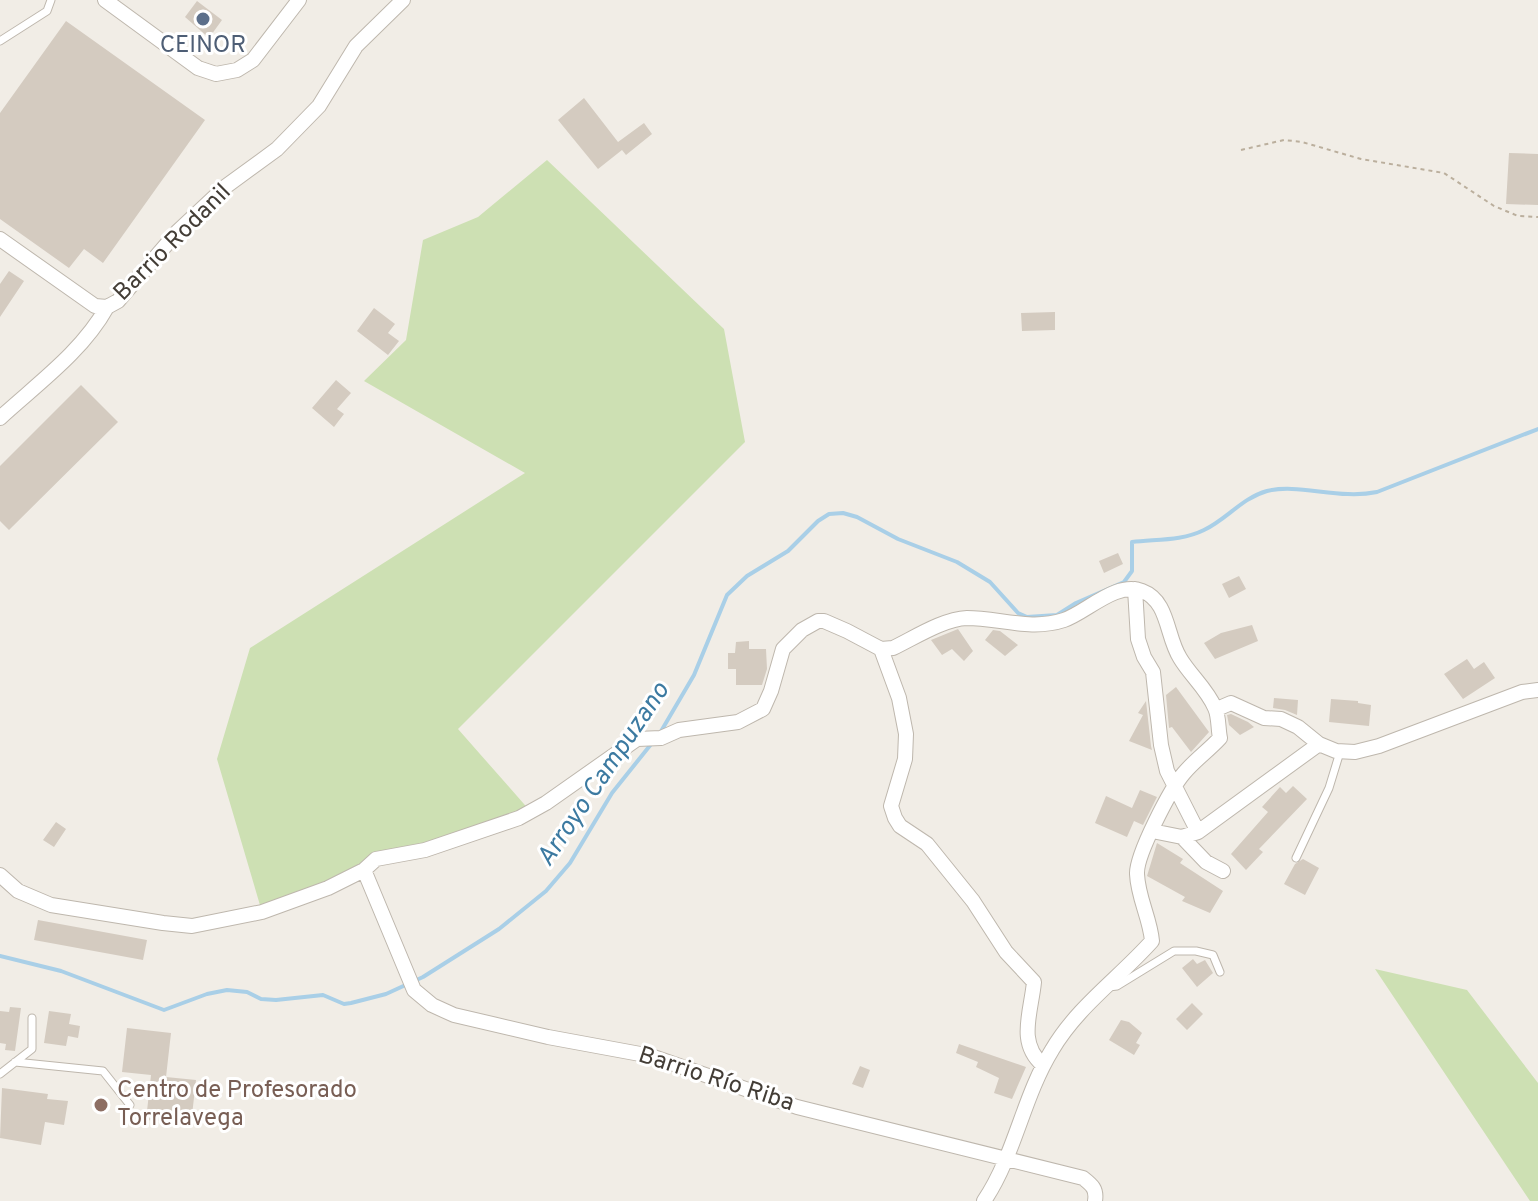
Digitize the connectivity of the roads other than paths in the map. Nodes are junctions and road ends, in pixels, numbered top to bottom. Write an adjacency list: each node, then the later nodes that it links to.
1 (51, 0): 5 (lane)
2 (105, 0): 3 (street)
3 (299, 0)
4 (403, 0): 7 (street, Barrio Rodanil)
5 (0, 41)
6 (0, 239): 7 (street, Barrio Rodanil)
7 (107, 307): 8 (street, Barrio Rodanil)
8 (0, 418)
9 (1135, 589): 10 (street); 12 (street); 15 (street)
10 (881, 649): 20 (street); 27 (street)
11 (1538, 690): 14 (street)
12 (1217, 709): 13 (street); 15 (street)
13 (1319, 744): 14 (street); 17 (street)
14 (1340, 752): 19 (lane)
15 (1175, 789): 16 (street); 17 (street)
16 (1152, 831): 18 (street); 24 (street)
17 (1198, 832): 18 (street)
18 (1182, 837): 21 (street)
19 (1296, 858)
20 (364, 870): 22 (street); 30 (street, Barrio Río Riba)
21 (1223, 871)
22 (0, 875)
23 (1220, 972): 24 (lane)
24 (1107, 987): 27 (street)
25 (32, 1018): 26 (lane)
26 (15, 1062): 28 (lane); 29 (lane)
27 (1043, 1065): 30 (street)
28 (0, 1074)
29 (130, 1105)
30 (1006, 1157): 31 (street); 32 (street, Barrio Río Riba)
31 (984, 1201)
32 (1095, 1201)

